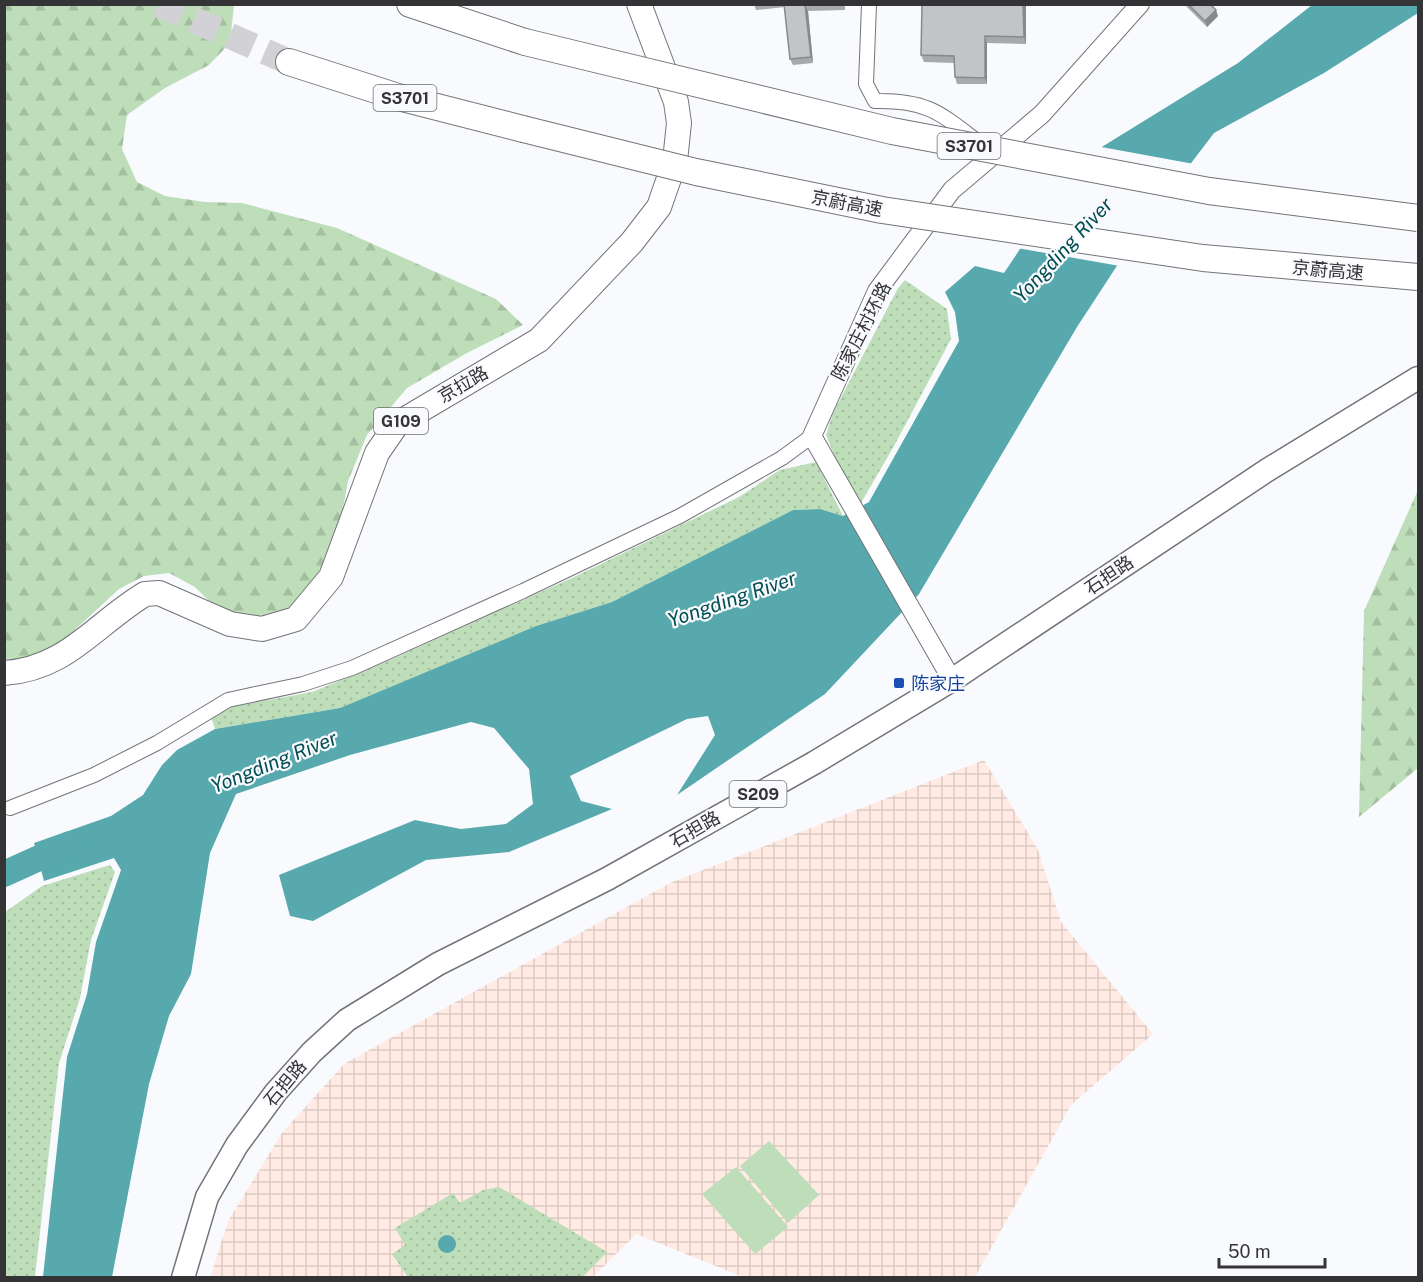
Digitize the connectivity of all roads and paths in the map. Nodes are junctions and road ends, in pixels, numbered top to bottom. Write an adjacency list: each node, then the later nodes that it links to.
1 (410, 4): 7 (highway, S3701, bridge)
2 (639, 4): 11 (highway, 京拉路 / G109)
3 (869, 4): 6 (street)
4 (1140, 4): 6 (street, 陈家庄村环路)
5 (289, 62): 8 (highway, 京蔚高速 / S3701, bridge)
6 (993, 155): 10 (street, 陈家庄村环路)
7 (1419, 218)
8 (1419, 277)
9 (1419, 378): 12 (main road, 石担路 / S209)
10 (812, 436): 12 (street); 13 (street)
11 (4, 673)
12 (952, 680): 14 (main road, 石担路 / S209)
13 (10, 808)
14 (183, 1278)

